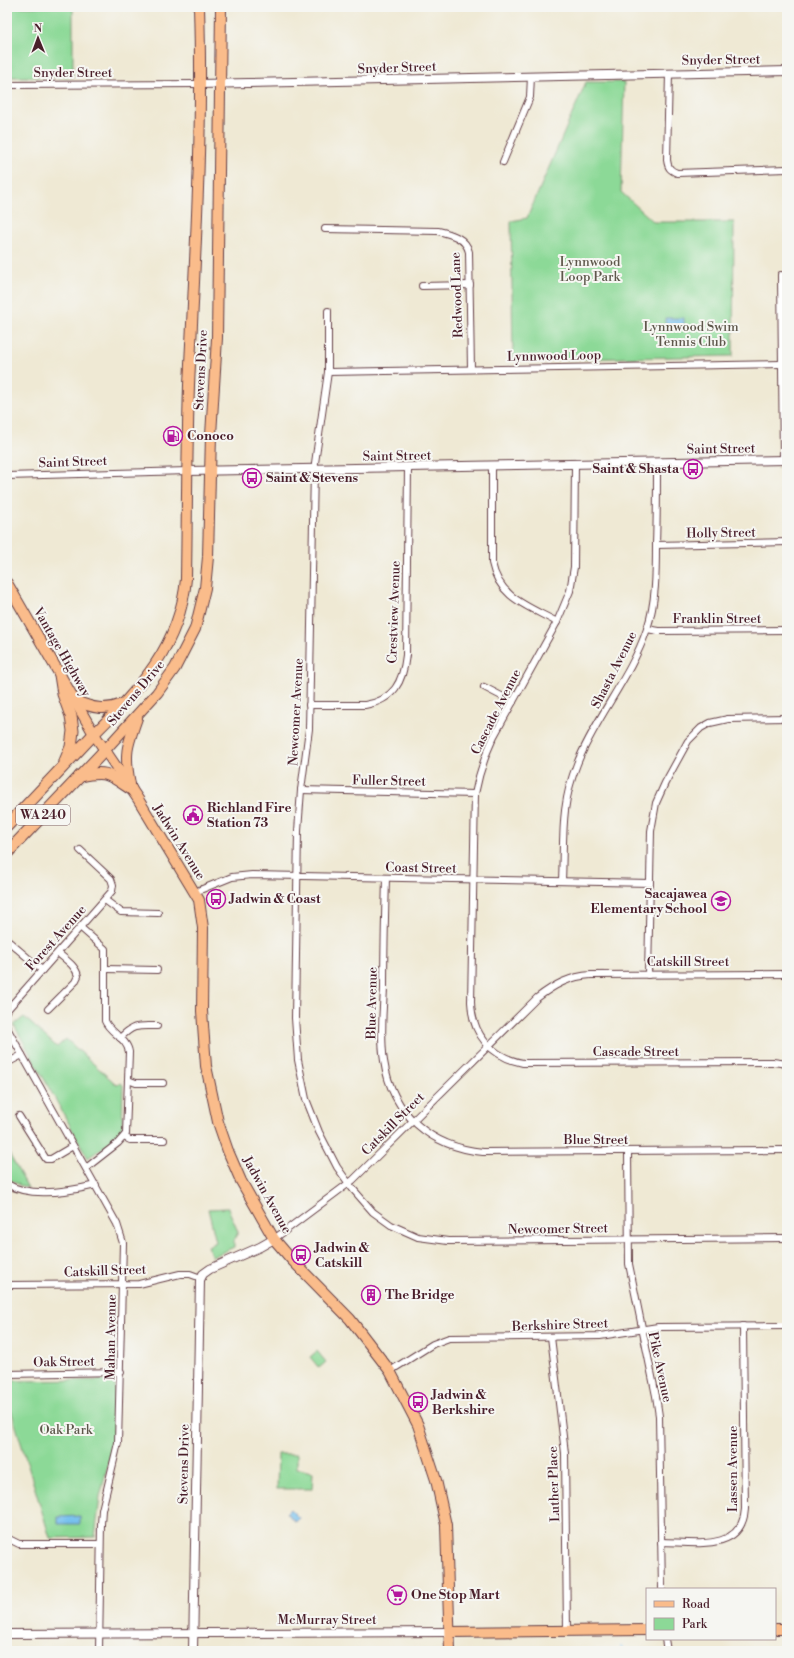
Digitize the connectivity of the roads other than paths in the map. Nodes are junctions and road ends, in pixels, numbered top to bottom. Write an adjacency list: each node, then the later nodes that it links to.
1 (199, 7): 6 (main road, Stevens Drive)
2 (221, 7): 7 (main road, Stevens Drive)
3 (787, 71): 4 (street, Snyder Street)
4 (669, 73): 5 (street, Snyder Street); 10 (street)
5 (531, 76): 7 (street, Snyder Street); 9 (street)
6 (199, 84): 7 (street, Snyder Street); 8 (street, Snyder Street); 25 (main road, Stevens Drive)
7 (219, 84): 26 (main road, Stevens Drive)
8 (7, 85)
9 (503, 162)
10 (787, 169)
11 (325, 228): 13 (street, Redwood Lane)
12 (781, 275): 16 (street)
13 (470, 285): 14 (street); 17 (street, Redwood Lane)
14 (422, 286)
15 (328, 311): 18 (street)
16 (781, 364): 17 (street, Lynnwood Loop); 19 (street)
17 (471, 369): 18 (street, Lynnwood Loop)
18 (328, 372): 24 (street)
19 (785, 460): 20 (street, Saint Street)
20 (657, 463): 21 (street, Saint Street); 29 (street, Shasta Avenue)
21 (575, 465): 22 (street, Saint Street); 31 (street, Cascade Avenue)
22 (492, 466): 23 (street, Saint Street); 31 (street)
23 (408, 468): 24 (street, Saint Street); 39 (street, Crestview Avenue)
24 (314, 470): 26 (street, Saint Street); 39 (street, Newcomer Avenue)
25 (188, 471): 26 (street, Saint Street); 27 (street, Saint Street); 38 (main road, Stevens Drive)
26 (210, 471): 40 (main road, Stevens Drive)
27 (7, 476)
28 (787, 542): 29 (street, Holly Street)
29 (656, 545): 32 (street, Shasta Avenue)
30 (7, 583): 34 (main road, Vantage Highway / WA 240)
31 (556, 622): 37 (street, Cascade Avenue)
32 (647, 629): 33 (street, Franklin Street); 55 (street, Shasta Avenue)
33 (787, 630)
34 (60, 675): 36 (main road, Vantage Highway / WA 240); 44 (highway, WA 240)
35 (484, 687): 37 (street)
36 (76, 701): 38 (main road); 42 (main road, Vantage Highway / WA 240)
37 (513, 702): 48 (street, Cascade Avenue)
38 (124, 703): 42 (main road, Stevens Drive)
39 (309, 705): 47 (street, Newcomer Avenue)
40 (139, 712): 43 (main road, Stevens Drive); 46 (main road)
41 (787, 718): 56 (street)
42 (94, 734): 43 (main road, Jadwin Avenue / WA 240); 44 (highway)
43 (105, 750): 45 (highway, WA 240); 46 (main road, Jadwin Avenue)
44 (60, 771): 49 (highway, WA 240)
45 (79, 776): 46 (highway); 51 (highway, WA 240)
46 (131, 789): 57 (main road, Jadwin Avenue)
47 (301, 790): 48 (street, Fuller Street); 52 (street, Newcomer Avenue)
48 (475, 794): 54 (street, Cascade Avenue)
49 (7, 826)
50 (80, 850): 58 (street)
51 (7, 853)
52 (298, 876): 53 (street, Coast Street); 57 (street, Coast Street); 88 (street, Newcomer Avenue)
53 (386, 878): 54 (street, Coast Street); 80 (street, Blue Avenue)
54 (474, 879): 55 (street, Coast Street); 73 (street, Cascade Avenue)
55 (562, 881): 56 (street, Coast Street)
56 (650, 883): 67 (street)
57 (196, 892): 91 (main road, Jadwin Avenue)
58 (105, 900): 59 (street); 60 (street, Forest Avenue)
59 (158, 913)
60 (80, 927): 62 (street, Forest Avenue); 63 (street)
61 (7, 940): 64 (street)
62 (58, 953): 64 (street, Forest Avenue); 68 (street)
63 (106, 969): 65 (street); 72 (street)
64 (42, 970): 69 (street, Forest Avenue)
65 (157, 970)
66 (787, 974): 67 (street, Catskill Street)
67 (648, 975): 73 (street, Catskill Street)
68 (48, 1009)
69 (7, 1010)
70 (157, 1026): 72 (street)
71 (7, 1028): 74 (street, Mahan Avenue)
72 (120, 1038): 77 (street)
73 (489, 1046): 76 (street, Cascade Street); 80 (street, Catskill Street)
74 (22, 1055): 75 (street); 83 (street, Mahan Avenue)
75 (7, 1063)
76 (787, 1064)
77 (128, 1080): 78 (street); 81 (street)
78 (163, 1083)
79 (19, 1116): 83 (street)
80 (413, 1121): 85 (street, Blue Street); 88 (street, Catskill Street)
81 (124, 1137): 82 (street); 86 (street)
82 (164, 1140)
83 (73, 1146): 86 (street, Mahan Avenue)
84 (787, 1150): 85 (street, Blue Street)
85 (628, 1151): 92 (street, Pike Avenue)
86 (86, 1168): 89 (street, Mahan Avenue)
87 (7, 1184): 89 (street)
88 (348, 1184): 91 (street, Catskill Street); 92 (street, Newcomer Street)
89 (96, 1185): 94 (street, Mahan Avenue)
90 (787, 1238): 92 (street, Newcomer Street)
91 (274, 1239): 93 (street, Catskill Street); 100 (main road, Jadwin Avenue)
92 (628, 1239): 98 (street, Pike Avenue)
93 (201, 1278): 94 (street, Catskill Street); 114 (street, Stevens Drive)
94 (123, 1284): 95 (street, Catskill Street); 101 (street, Mahan Avenue)
95 (7, 1285)
96 (743, 1326): 97 (street, Berkshire Street); 98 (street, Berkshire Street); 104 (street, Lassen Avenue)
97 (787, 1326)
98 (641, 1329): 99 (street, Berkshire Street); 104 (street, Pike Avenue)
99 (551, 1337): 100 (street, Berkshire Street); 110 (street, Luther Place)
100 (390, 1371): 111 (main road, Jadwin Avenue)
101 (121, 1372): 102 (street, Oak Street); 105 (street, Mahan Avenue)
102 (7, 1374)
103 (7, 1538): 105 (street)
104 (662, 1542): 106 (street, Pike Avenue)
105 (100, 1544): 112 (street, Mahan Avenue)
106 (662, 1588)
107 (776, 1629): 108 (main road)
108 (787, 1629)
109 (646, 1630): 110 (main road, McMurray Street)
110 (567, 1631): 111 (main road, McMurray Street)
111 (450, 1632): 114 (street, McMurray Street); 118 (main road, Jadwin Avenue)
112 (99, 1633): 113 (street, McMurray Street); 114 (street, McMurray Street); 116 (street, Mahan Avenue)
113 (7, 1634)
114 (193, 1634): 117 (street, Stevens Drive)
115 (665, 1640): 119 (street)
116 (100, 1651)
117 (193, 1651)
118 (450, 1651)
119 (667, 1651)

